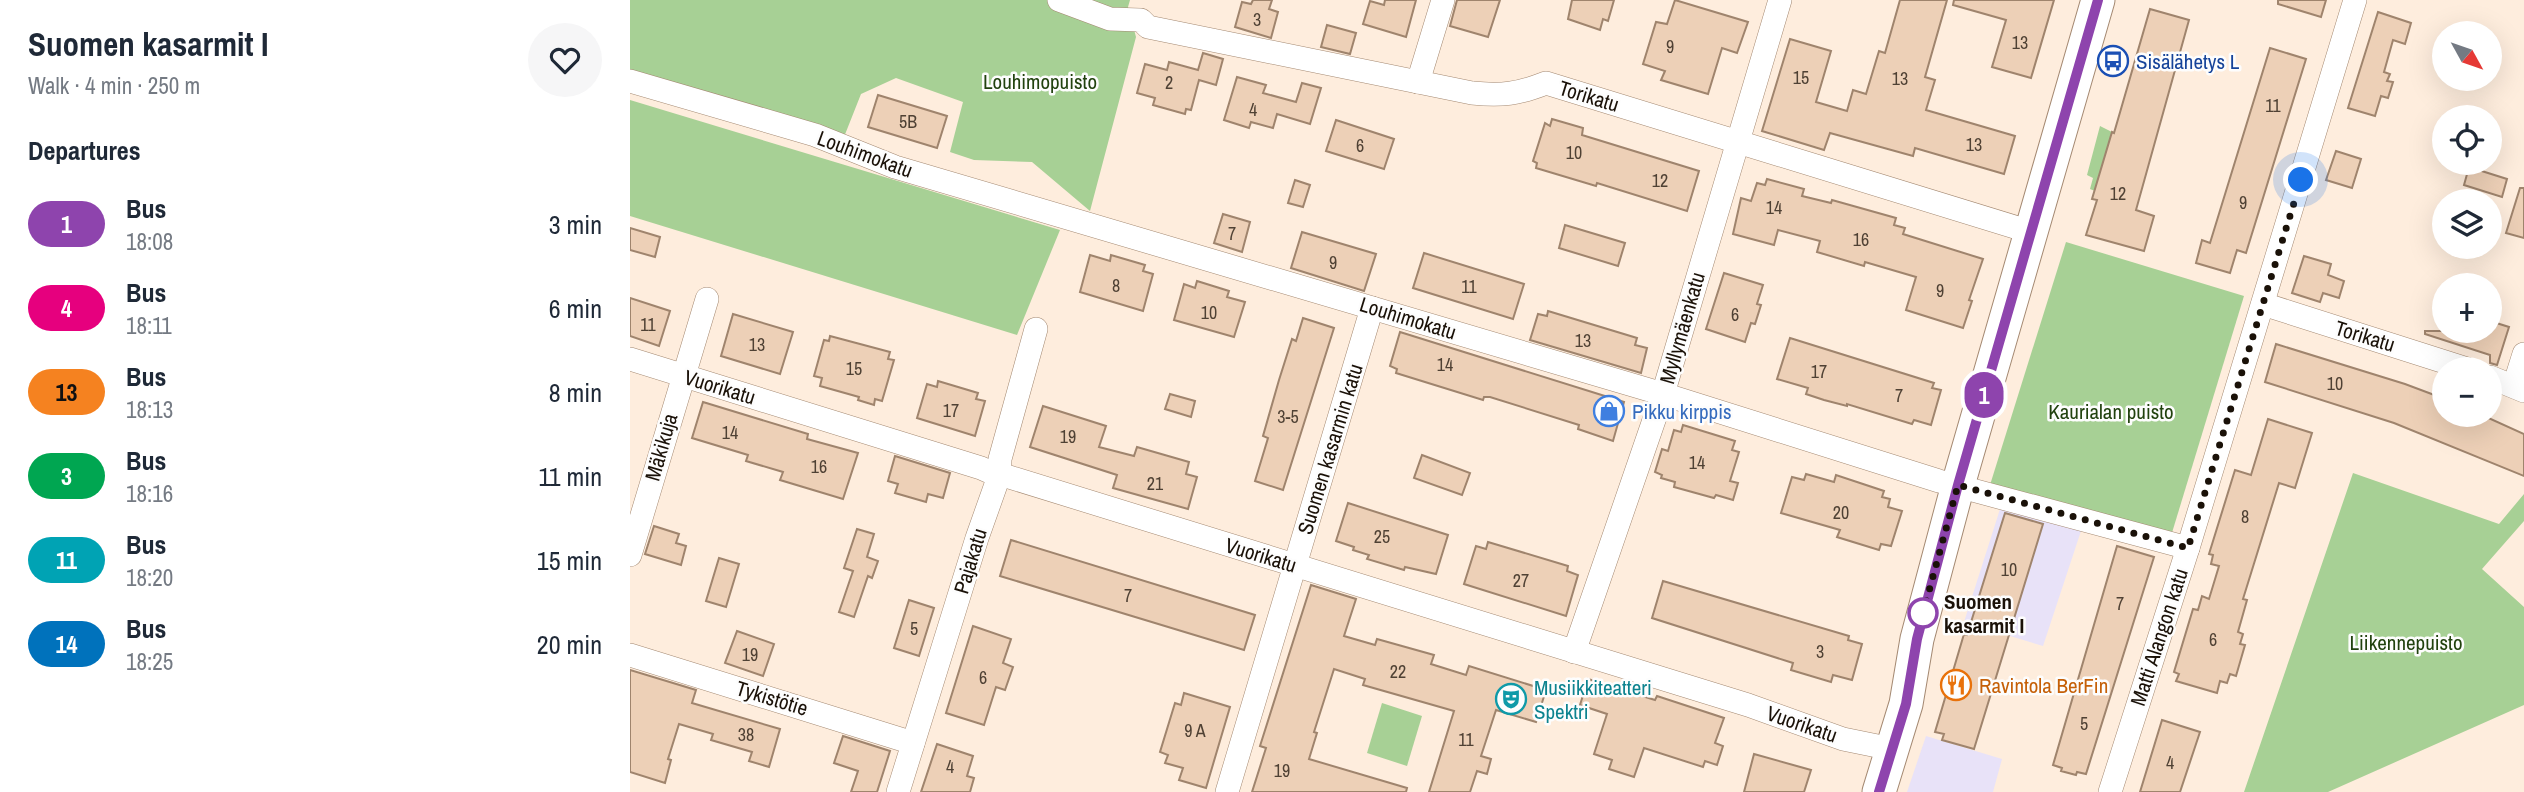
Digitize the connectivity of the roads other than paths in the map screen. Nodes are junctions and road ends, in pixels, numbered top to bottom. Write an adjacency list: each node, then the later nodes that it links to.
1 (1059, 0): 6 (street, Torikatu)
2 (1443, 0): 8 (street)
3 (1780, 0): 9 (street, Myllymäenkatu)
4 (2098, 0): 10 (main road)
5 (2355, 0): 12 (street, Matti Alangon katu)
6 (1144, 10): 8 (street, Torikatu)
7 (630, 81): 13 (street, Louhimokatu)
8 (1418, 82): 9 (street, Torikatu)
9 (1737, 141): 10 (street, Torikatu); 21 (street, Myllymäenkatu)
10 (2031, 232): 23 (main road)
11 (707, 299): 18 (street, Mäkikuja)
12 (2263, 304): 16 (street, Torikatu); 24 (street, Matti Alangon katu)
13 (1372, 308): 21 (street, Louhimokatu); 26 (street, Suomen kasarmin katu)
14 (1037, 329): 22 (street, Pajakatu)
15 (2524, 354): 20 (street)
16 (2432, 358)
17 (630, 359): 18 (street, Vuorikatu)
18 (682, 375): 22 (street, Vuorikatu); 25 (street, Mäkikuja)
19 (2502, 382): 20 (street)
20 (2519, 388)
21 (1662, 394): 23 (street, Louhimokatu); 27 (street, Myllymäenkatu)
22 (999, 476): 26 (street, Vuorikatu); 29 (street, Pajakatu)
23 (1958, 485): 24 (street, Louhimokatu); 30 (main road)
24 (2188, 548): 35 (street, Matti Alangon katu)
25 (630, 555)
26 (1296, 566): 27 (street, Vuorikatu); 32 (street, Suomen kasarmin katu)
27 (1574, 652): 30 (street, Vuorikatu)
28 (630, 655): 29 (street, Tykistötie)
29 (914, 743): 31 (street, Pajakatu)
30 (1884, 747): 33 (main road); 34 (main road)
31 (898, 792)
32 (1227, 792)
33 (1861, 792)
34 (1880, 792)
35 (2110, 792)

